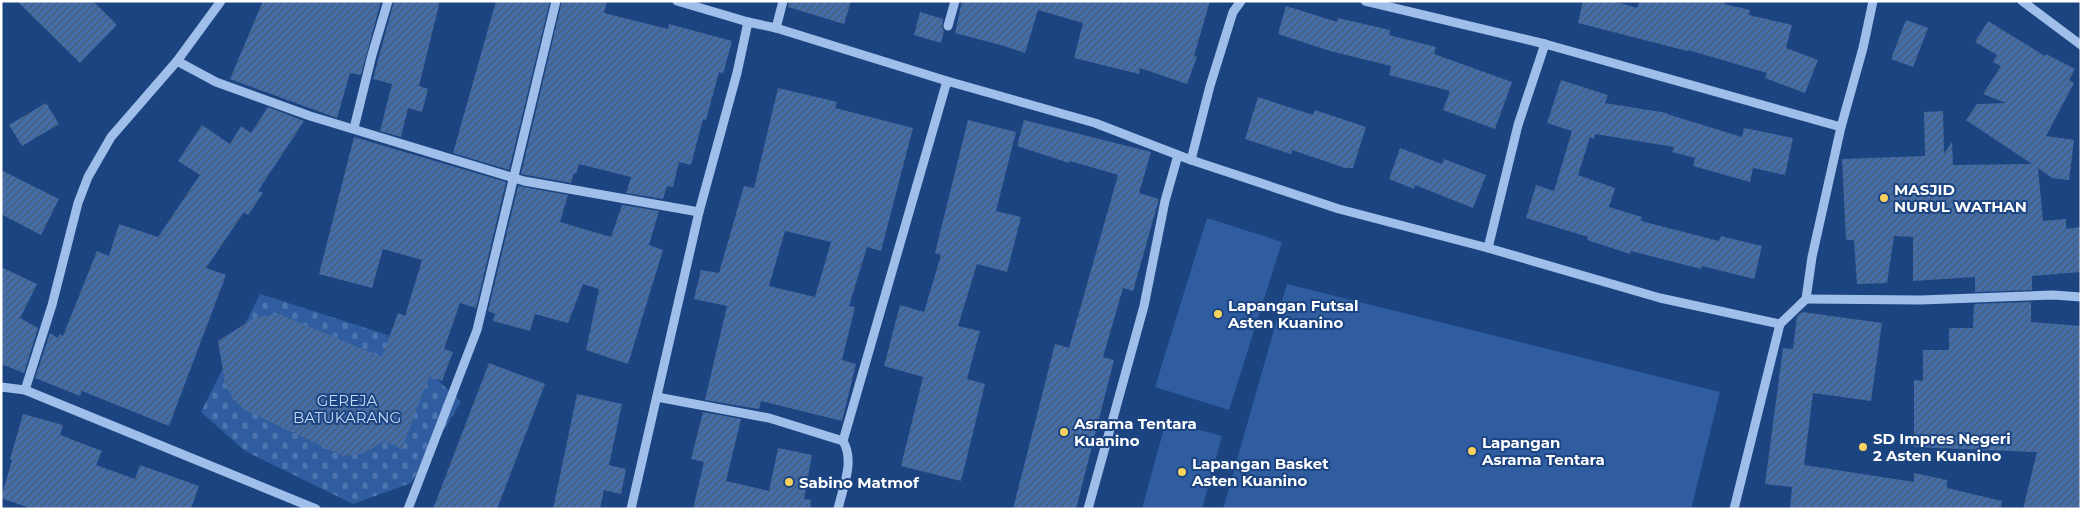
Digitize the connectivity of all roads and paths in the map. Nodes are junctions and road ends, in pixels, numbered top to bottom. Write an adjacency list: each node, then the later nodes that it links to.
1 (221, 1): 16 (street)
2 (388, 1): 19 (street)
3 (556, 1): 22 (street)
4 (677, 1): 11 (street)
5 (783, 1): 13 (street)
6 (955, 1): 12 (street)
7 (1241, 1): 21 (street)
8 (1365, 1): 14 (street)
9 (1873, 1): 18 (street)
10 (2022, 1): 15 (street)
11 (748, 22): 13 (street); 23 (street)
12 (948, 26)
13 (776, 28): 17 (street)
14 (1545, 44): 18 (street); 24 (street)
15 (2081, 45)
16 (177, 61): 19 (street); 29 (street)
17 (947, 81): 20 (street); 31 (street)
18 (1841, 127): 26 (street)
19 (354, 128): 22 (street)
20 (1178, 155): 21 (street); 36 (street)
21 (1191, 160): 24 (street)
22 (514, 177): 23 (street); 33 (street)
23 (699, 212): 30 (street)
24 (1488, 248): 27 (street)
25 (2081, 297): 26 (street)
26 (1806, 299): 27 (street)
27 (1780, 324): 37 (street)
28 (1, 387): 29 (street)
29 (25, 390): 32 (street)
30 (657, 397): 31 (street); 34 (street)
31 (843, 441): 35 (street)
32 (316, 509)
33 (408, 509)
34 (631, 509)
35 (838, 509)
36 (1088, 509)
37 (1734, 509)

